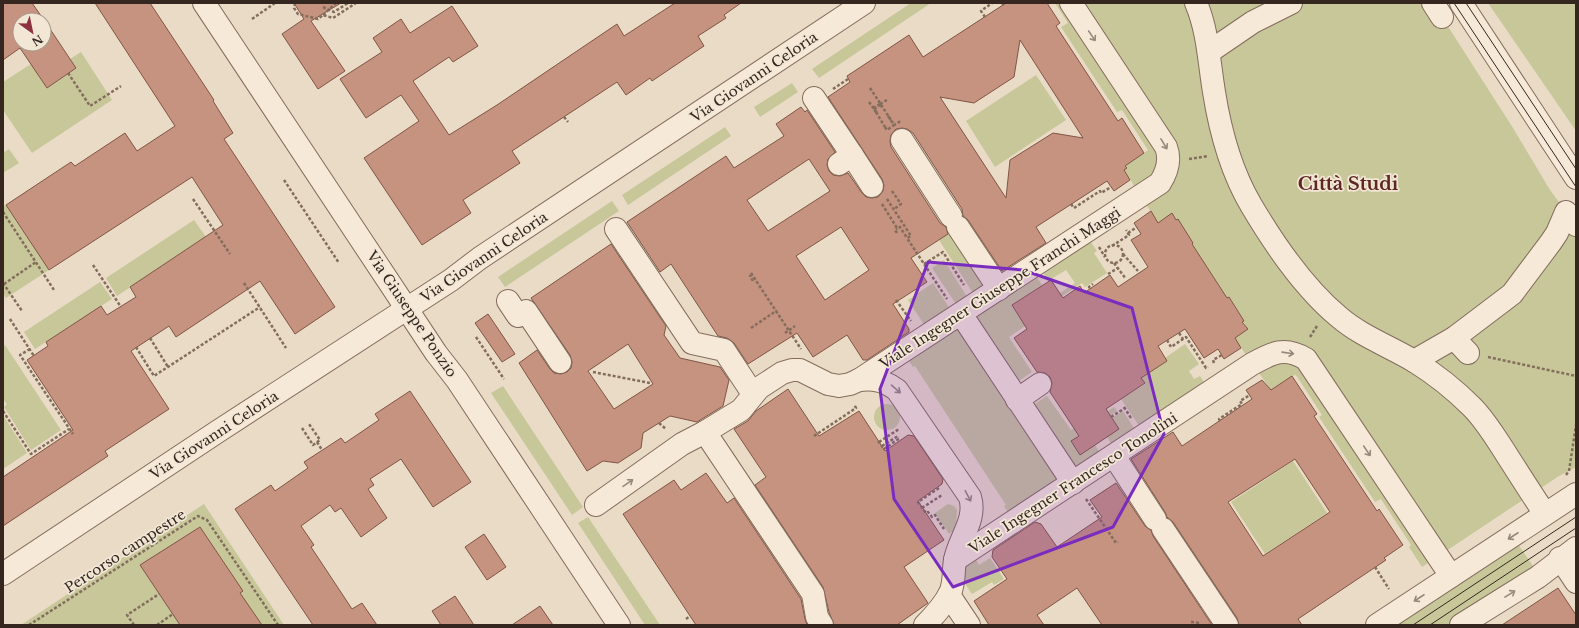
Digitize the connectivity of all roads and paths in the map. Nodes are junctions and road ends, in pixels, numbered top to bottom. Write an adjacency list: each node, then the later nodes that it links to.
1 (204, 3): 78 (street, Via Giuseppe Ponzio)
2 (275, 3): 17 (path)
3 (295, 3): 15 (path)
4 (336, 3): 14 (path)
5 (348, 3): 14 (path)
6 (356, 3): 15 (path)
7 (864, 3): 78 (street, Via Giovanni Celoria)
8 (992, 3): 16 (path)
9 (1071, 3): 35 (street, one-way to 35)
10 (1196, 3): 18 (street)
11 (1291, 3): 18 (street)
12 (1461, 3): 36 (street)
13 (323, 7): 14 (path)
14 (328, 10): 15 (path)
15 (323, 15)
16 (985, 17)
17 (252, 19)
18 (1209, 52): 34 (street)
19 (68, 73): 20 (path)
20 (121, 86)
21 (870, 88): 33 (path)
22 (814, 98): 39 (street)
23 (887, 100): 25 (path, bridge)
24 (869, 102): 27 (path)
25 (880, 104): 26 (path, bridge); 28 (path, bridge)
26 (882, 108): 27 (path, bridge); 29 (path, bridge); 33 (path, bridge)
27 (874, 109): 28 (path, bridge)
28 (876, 112): 32 (path); 33 (path)
29 (888, 116): 32 (path, bridge); 33 (path, bridge); 33 (path, bridge)
30 (564, 117): 31 (path)
31 (568, 122)
32 (882, 122): 33 (path, bridge)
33 (894, 130): 70 (street)
34 (1229, 153): 35 (path); 76 (street)
35 (1168, 162): 70 (street, Viale Ingegner Giuseppe Franchi Maggi)
36 (1576, 178)
37 (284, 180): 57 (path)
38 (1111, 187): 42 (path)
39 (875, 193): 47 (path)
40 (893, 193): 43 (path)
41 (193, 200): 55 (path)
42 (1071, 204)
43 (894, 209)
44 (3, 212): 45 (path)
45 (4, 217): 56 (path)
46 (1137, 227): 53 (path)
47 (897, 228): 49 (path); 51 (path)
48 (616, 229): 109 (street)
49 (897, 233)
50 (1570, 233): 92 (street)
51 (907, 238)
52 (910, 242): 59 (path)
53 (1112, 246): 54 (path); 58 (path)
54 (1122, 253): 58 (path); 62 (path)
55 (230, 254)
56 (36, 262): 66 (path); 71 (path)
57 (340, 263)
58 (1114, 263): 61 (path)
59 (924, 264): 81 (path); 81 (path)
60 (93, 265): 74 (path)
61 (1118, 268): 64 (path); 65 (path)
62 (1138, 271)
63 (752, 274): 80 (path)
64 (1108, 274)
65 (1126, 279)
66 (3, 283): 79 (path)
67 (244, 283): 75 (path)
68 (1093, 284): 69 (path)
69 (1090, 288)
70 (999, 289): 81 (street, Viale Ingegner Giuseppe Franchi Maggi)
71 (54, 290)
72 (896, 300): 77 (path)
73 (508, 301): 100 (street)
74 (121, 307)
75 (260, 307): 94 (path); 101 (path)
76 (1328, 307): 97 (path); 99 (street)
77 (902, 308)
78 (407, 309): 140 (street, Via Giovanni Celoria); 154 (street, Via Giuseppe Ponzio)
79 (22, 311)
80 (776, 311): 84 (path); 85 (path)
81 (965, 311): 107 (street, Viale Ingegner Giuseppe Franchi Maggi); 111 (street)
82 (10, 319): 95 (path)
83 (795, 326): 85 (path)
84 (751, 328)
85 (789, 331): 86 (path); 103 (path)
86 (785, 333)
87 (1179, 333): 90 (path)
88 (476, 337): 105 (path)
89 (150, 338): 101 (path)
90 (1183, 339): 91 (path); 96 (path)
91 (1167, 340)
92 (1461, 346): 99 (street); 104 (path)
93 (136, 347): 101 (path)
94 (286, 348)
95 (30, 349): 98 (path); 120 (path)
96 (1222, 355)
97 (1299, 355): 127 (street, Viale Ingegner Francesco Tonolini, one-way to 97); 141 (street, one-way to 141)
98 (34, 356)
99 (1414, 361): 134 (street)
100 (560, 362)
101 (168, 367)
102 (593, 372): 106 (path)
103 (808, 373): 107 (street); 109 (street)
104 (1576, 376)
105 (504, 379)
106 (650, 383)
107 (850, 383): 123 (path); 138 (street, one-way to 138)
108 (1040, 384): 111 (street)
109 (753, 394): 121 (street)
110 (1250, 395): 115 (path)
111 (1017, 400): 130 (street)
112 (1124, 408): 114 (path)
113 (3, 411): 120 (path)
114 (1111, 417)
115 (1220, 421)
116 (309, 424): 125 (path)
117 (1576, 425): 128 (path)
118 (904, 426): 124 (path)
119 (302, 428): 125 (path)
120 (70, 429): 122 (path)
121 (705, 432): 132 (street, one-way to 121); 155 (street)
122 (73, 434)
123 (814, 436)
124 (901, 438)
125 (317, 442): 126 (path)
126 (322, 450)
127 (1114, 456): 130 (street, Viale Ingegner Francesco Tonolini); 158 (street)
128 (1569, 487): 134 (street)
129 (935, 490): 133 (path)
130 (1079, 490): 136 (path); 138 (street, Viale Ingegner Francesco Tonolini)
131 (942, 495): 133 (path)
132 (596, 505)
133 (922, 509): 135 (path)
134 (1545, 514): 141 (street, one-way to 141)
135 (948, 535)
136 (1118, 542)
137 (1568, 553): 142 (street); 149 (street, one-way to 137)
138 (955, 560): 145 (street, Viale Ingegner Francesco Tonolini)
139 (1375, 568): 143 (path)
140 (3, 574)
141 (1451, 576): 159 (street, one-way to 159)
142 (1576, 582)
143 (1389, 589)
144 (159, 594): 151 (path)
145 (949, 595): 156 (street, Viale Ingegner Francesco Tonolini); 157 (street)
146 (173, 614): 152 (path)
147 (690, 616): 148 (path)
148 (686, 619)
149 (1469, 620)
150 (29, 625): 153 (path, Percorso campestre)
151 (134, 625)
152 (157, 625)
153 (278, 625)
154 (619, 625)
155 (822, 625)
156 (925, 625)
157 (969, 625)
158 (1227, 625)
159 (1377, 625)

